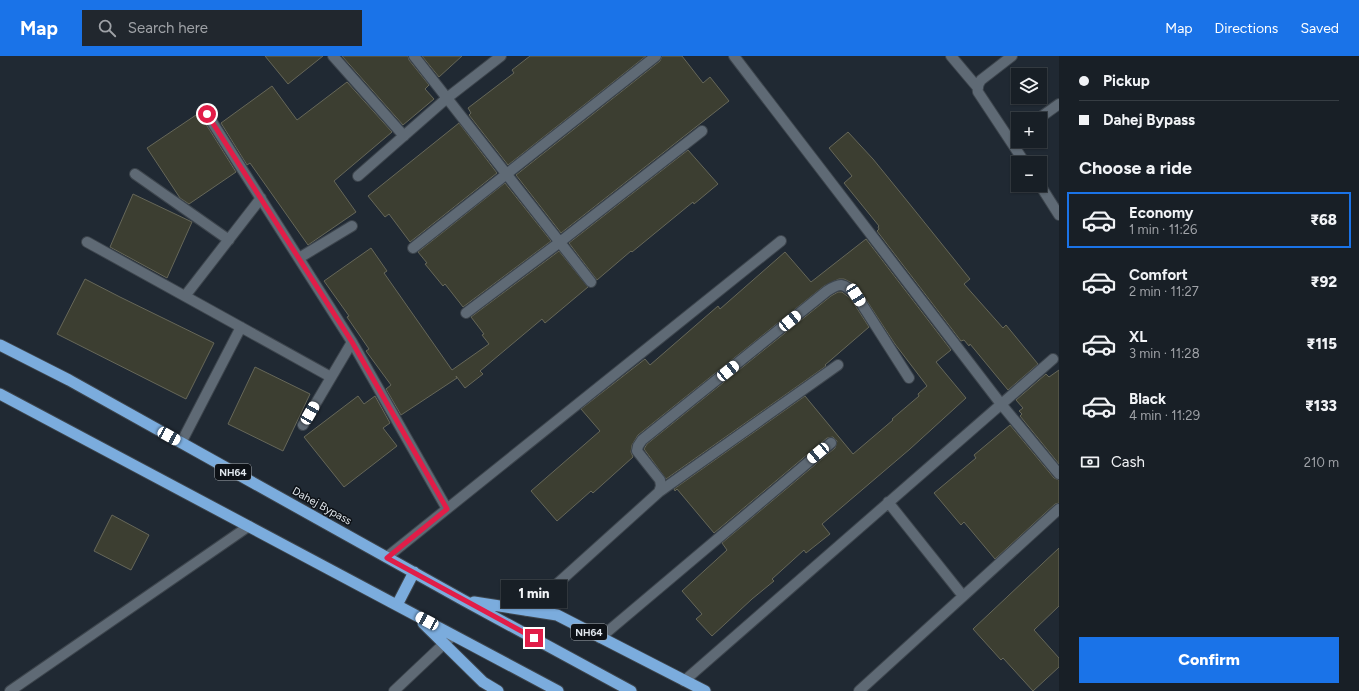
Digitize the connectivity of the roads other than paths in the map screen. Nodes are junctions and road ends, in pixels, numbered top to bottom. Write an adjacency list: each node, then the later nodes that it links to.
1 (333, 56): 15 (street)
2 (414, 56): 9 (street)
3 (500, 56): 9 (street)
4 (656, 56): 17 (street)
5 (734, 56): 40 (street)
6 (951, 56): 8 (street)
7 (1012, 56): 8 (street)
8 (978, 88): 14 (street)
9 (447, 98): 15 (street); 17 (street)
10 (1059, 104): 11 (street)
11 (1047, 113)
12 (207, 114): 20 (street)
13 (702, 130): 25 (street)
14 (1011, 132)
15 (404, 136): 18 (street)
16 (135, 174): 23 (street)
17 (506, 174): 25 (street); 27 (street)
18 (358, 176)
19 (1045, 192): 21 (street)
20 (260, 198): 23 (street); 28 (street)
21 (1059, 214)
22 (352, 226): 28 (street)
23 (229, 240): 30 (street)
24 (87, 242): 30 (street)
25 (560, 242): 29 (street); 31 (street)
26 (781, 242): 47 (street)
27 (414, 248)
28 (299, 258): 33 (street)
29 (591, 282)
30 (185, 296): 32 (street)
31 (466, 313)
32 (241, 327): 37 (street); 42 (street)
33 (352, 342): 37 (street); 47 (street)
34 (0, 345): 42 (highway, Dahej Bypass / NH64)
35 (1054, 359): 40 (street)
36 (838, 365): 45 (street)
37 (331, 377): 41 (street)
38 (909, 378): 45 (street)
39 (0, 394): 49 (highway)
40 (1001, 404): 44 (street); 46 (street)
41 (303, 425)
42 (182, 443): 50 (highway, Dahej Bypass / NH64)
43 (831, 443): 58 (street)
44 (1059, 474)
45 (659, 492): 55 (street)
46 (888, 502): 52 (street); 60 (street)
47 (447, 509): 50 (street)
48 (1059, 509): 52 (street)
49 (249, 526): 54 (highway); 61 (street)
50 (387, 558): 51 (highway, Dahej Bypass / NH64)
51 (414, 572): 53 (highway, Dahej Bypass / NH64); 54 (highway)
52 (963, 596): 67 (street)
53 (465, 601): 55 (highway, NH64); 65 (highway, Dahej Bypass)
54 (397, 605): 56 (highway)
55 (527, 611): 58 (highway, NH64)
56 (414, 614): 57 (highway); 59 (highway)
57 (453, 635): 59 (street); 64 (highway)
58 (600, 638): 60 (highway, NH64)
59 (444, 643): 62 (street); 63 (highway)
60 (684, 680): 66 (highway, NH64)
61 (10, 691)
62 (394, 691)
63 (498, 691)
64 (558, 691)
65 (631, 691)
66 (705, 691)
67 (859, 691)

